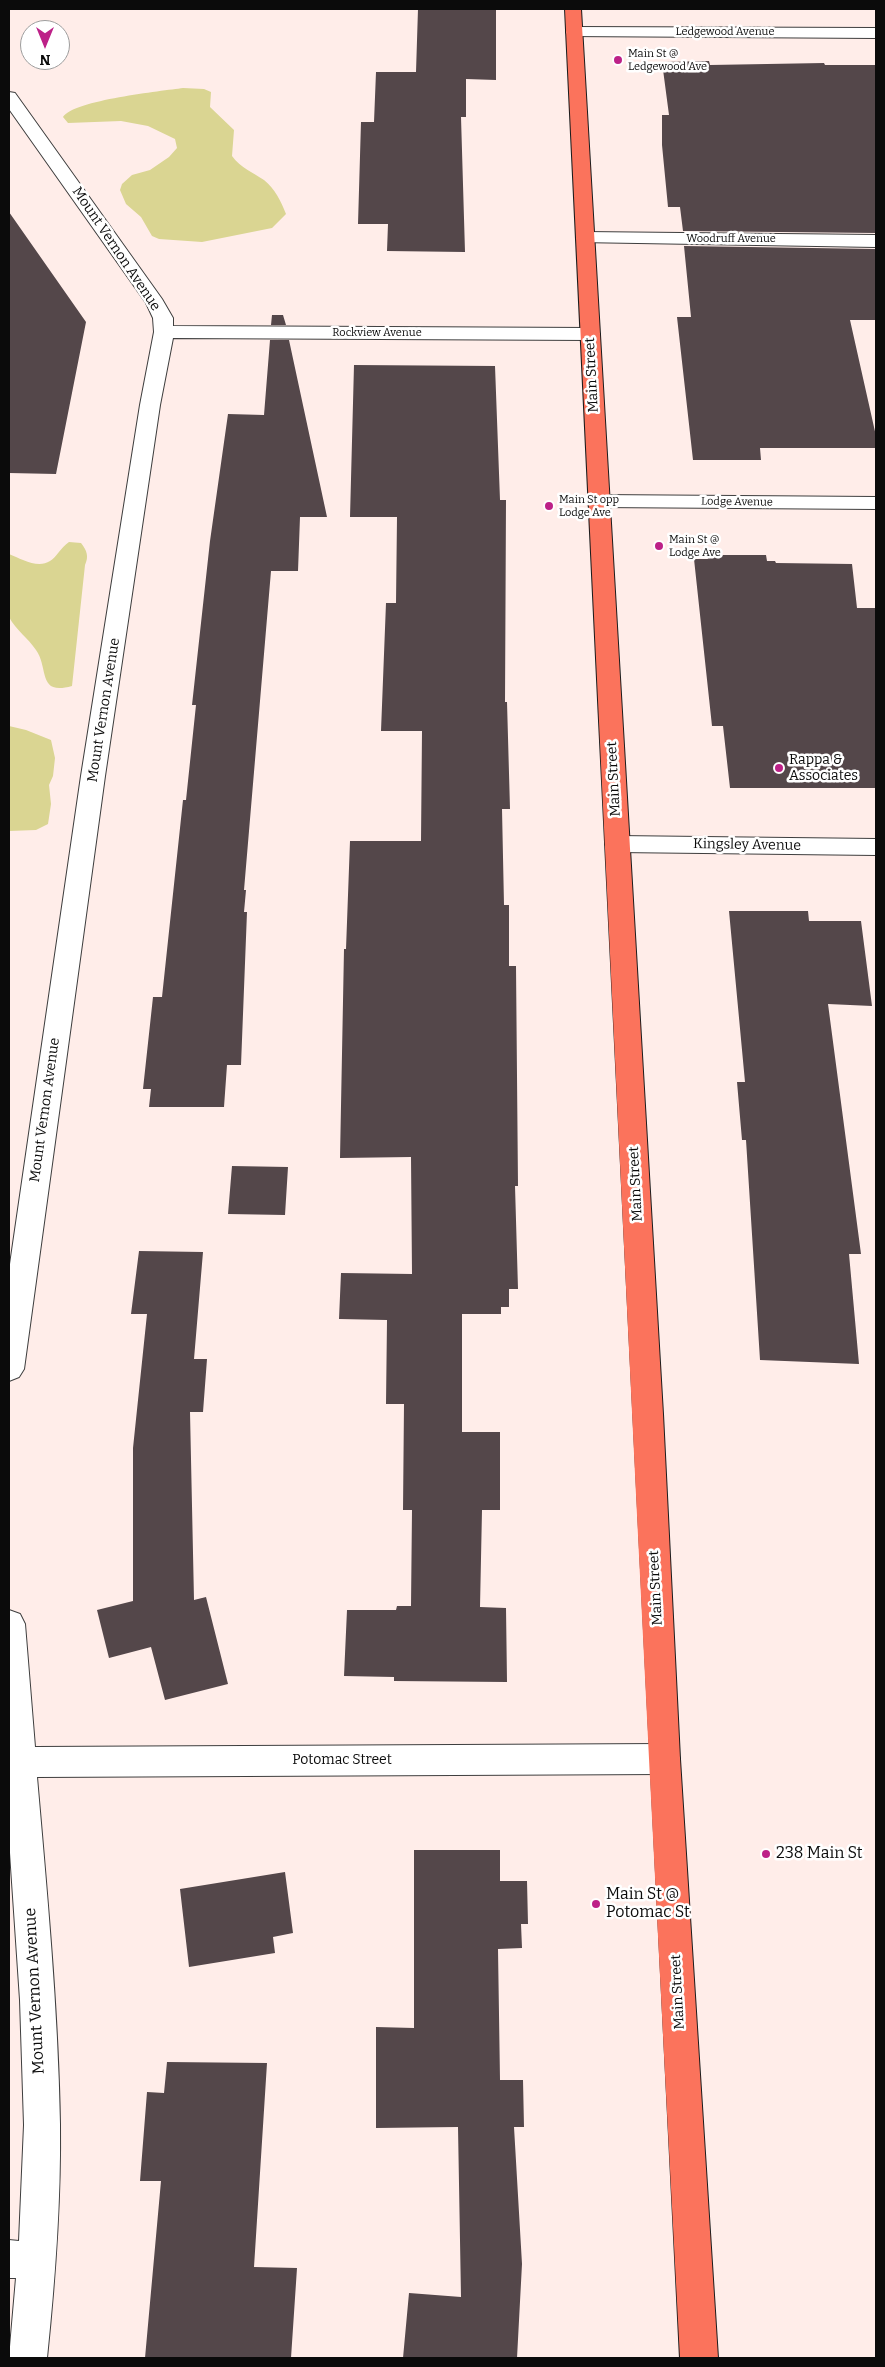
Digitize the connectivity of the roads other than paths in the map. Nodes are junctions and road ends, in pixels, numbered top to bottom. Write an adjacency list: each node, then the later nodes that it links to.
1 (574, 20): 2 (street, Ledgewood Avenue); 4 (main road, Main Street)
2 (876, 33)
3 (9, 97): 6 (street, Mount Vernon Avenue)
4 (585, 238): 5 (street, Woodruff Avenue); 7 (main road, Main Street)
5 (876, 241)
6 (164, 332): 7 (street, Rockview Avenue); 12 (street, Mount Vernon Avenue)
7 (590, 334): 8 (main road, Main Street)
8 (598, 500): 9 (street, Lodge Avenue); 10 (main road, Main Street)
9 (876, 503)
10 (617, 844): 11 (street, Kingsley Avenue); 14 (main road, Main Street)
11 (876, 847)
12 (9, 1369)
13 (9, 1624): 15 (street, Mount Vernon Avenue)
14 (664, 1759): 15 (street, Potomac Street); 18 (main road, Main Street)
15 (19, 1762): 16 (street, Mount Vernon Avenue)
16 (22, 2260): 17 (street, Mount Vernon Avenue)
17 (28, 2358)
18 (699, 2358)

